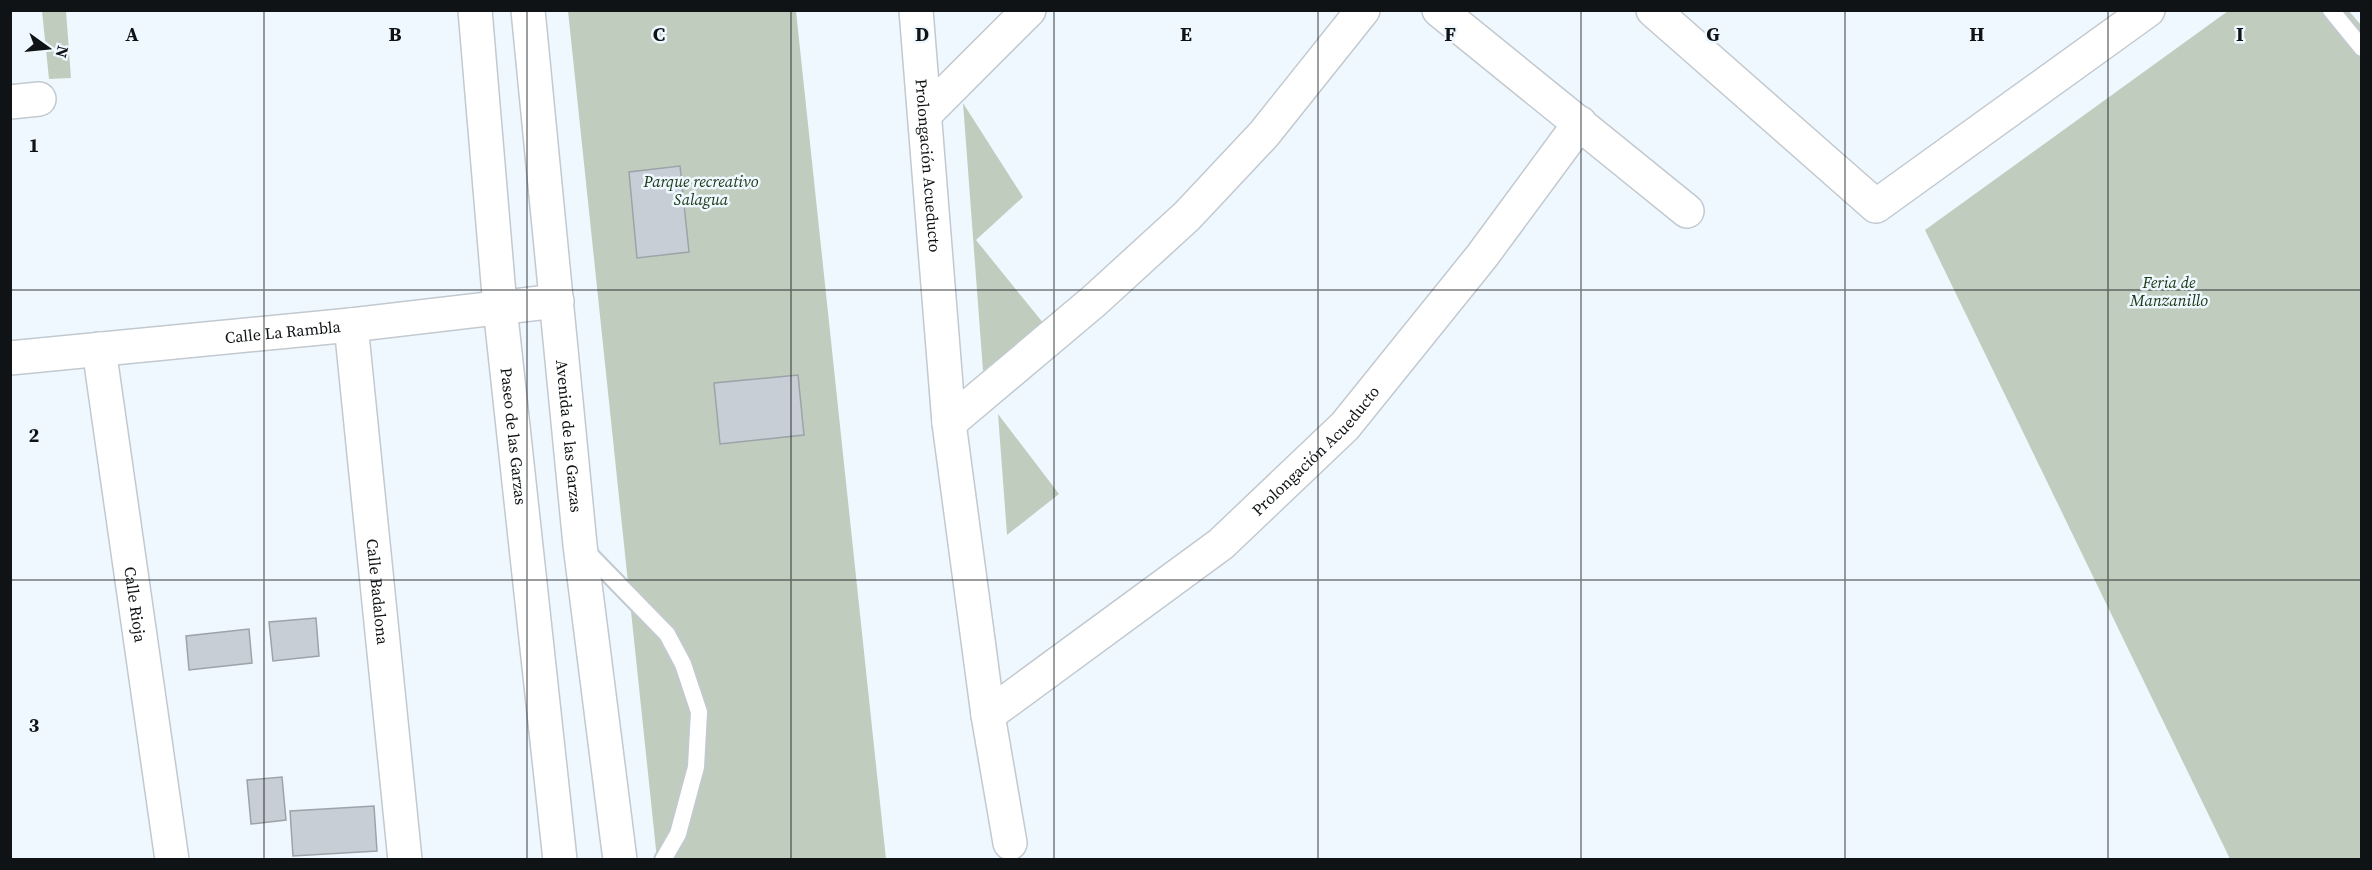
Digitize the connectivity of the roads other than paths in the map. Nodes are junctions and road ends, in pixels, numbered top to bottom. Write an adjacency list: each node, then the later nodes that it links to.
1 (475, 10): 15 (street, Paseo de las Garzas)
2 (528, 10): 14 (street, Avenida de las Garzas)
3 (916, 10): 11 (street, Prolongación Acueducto)
4 (1029, 10): 11 (street)
5 (1363, 10): 19 (street)
6 (1439, 10): 12 (street)
7 (1653, 10): 8 (street)
8 (2148, 10)
9 (2331, 10): 10 (lane)
10 (2361, 48)
11 (926, 113): 19 (street, Prolongación Acueducto)
12 (1580, 123): 13 (street); 21 (street, Prolongación Acueducto)
13 (1687, 211)
14 (556, 301): 15 (street, Calle La Rambla); 20 (street, Avenida de las Garzas)
15 (501, 307): 16 (street, Calle La Rambla); 25 (street, Paseo de las Garzas)
16 (351, 325): 17 (street, Calle La Rambla); 24 (street, Calle Badalona)
17 (99, 349): 18 (street, Calle La Rambla); 23 (street, Calle Rioja)
18 (10, 358)
19 (950, 423): 21 (street, Prolongación Acueducto)
20 (580, 545): 26 (street, Avenida de las Garzas); 27 (lane)
21 (988, 715): 22 (street, Prolongación Acueducto)
22 (1010, 843)
23 (172, 860)
24 (405, 860)
25 (560, 860)
26 (620, 860)
27 (663, 860)

